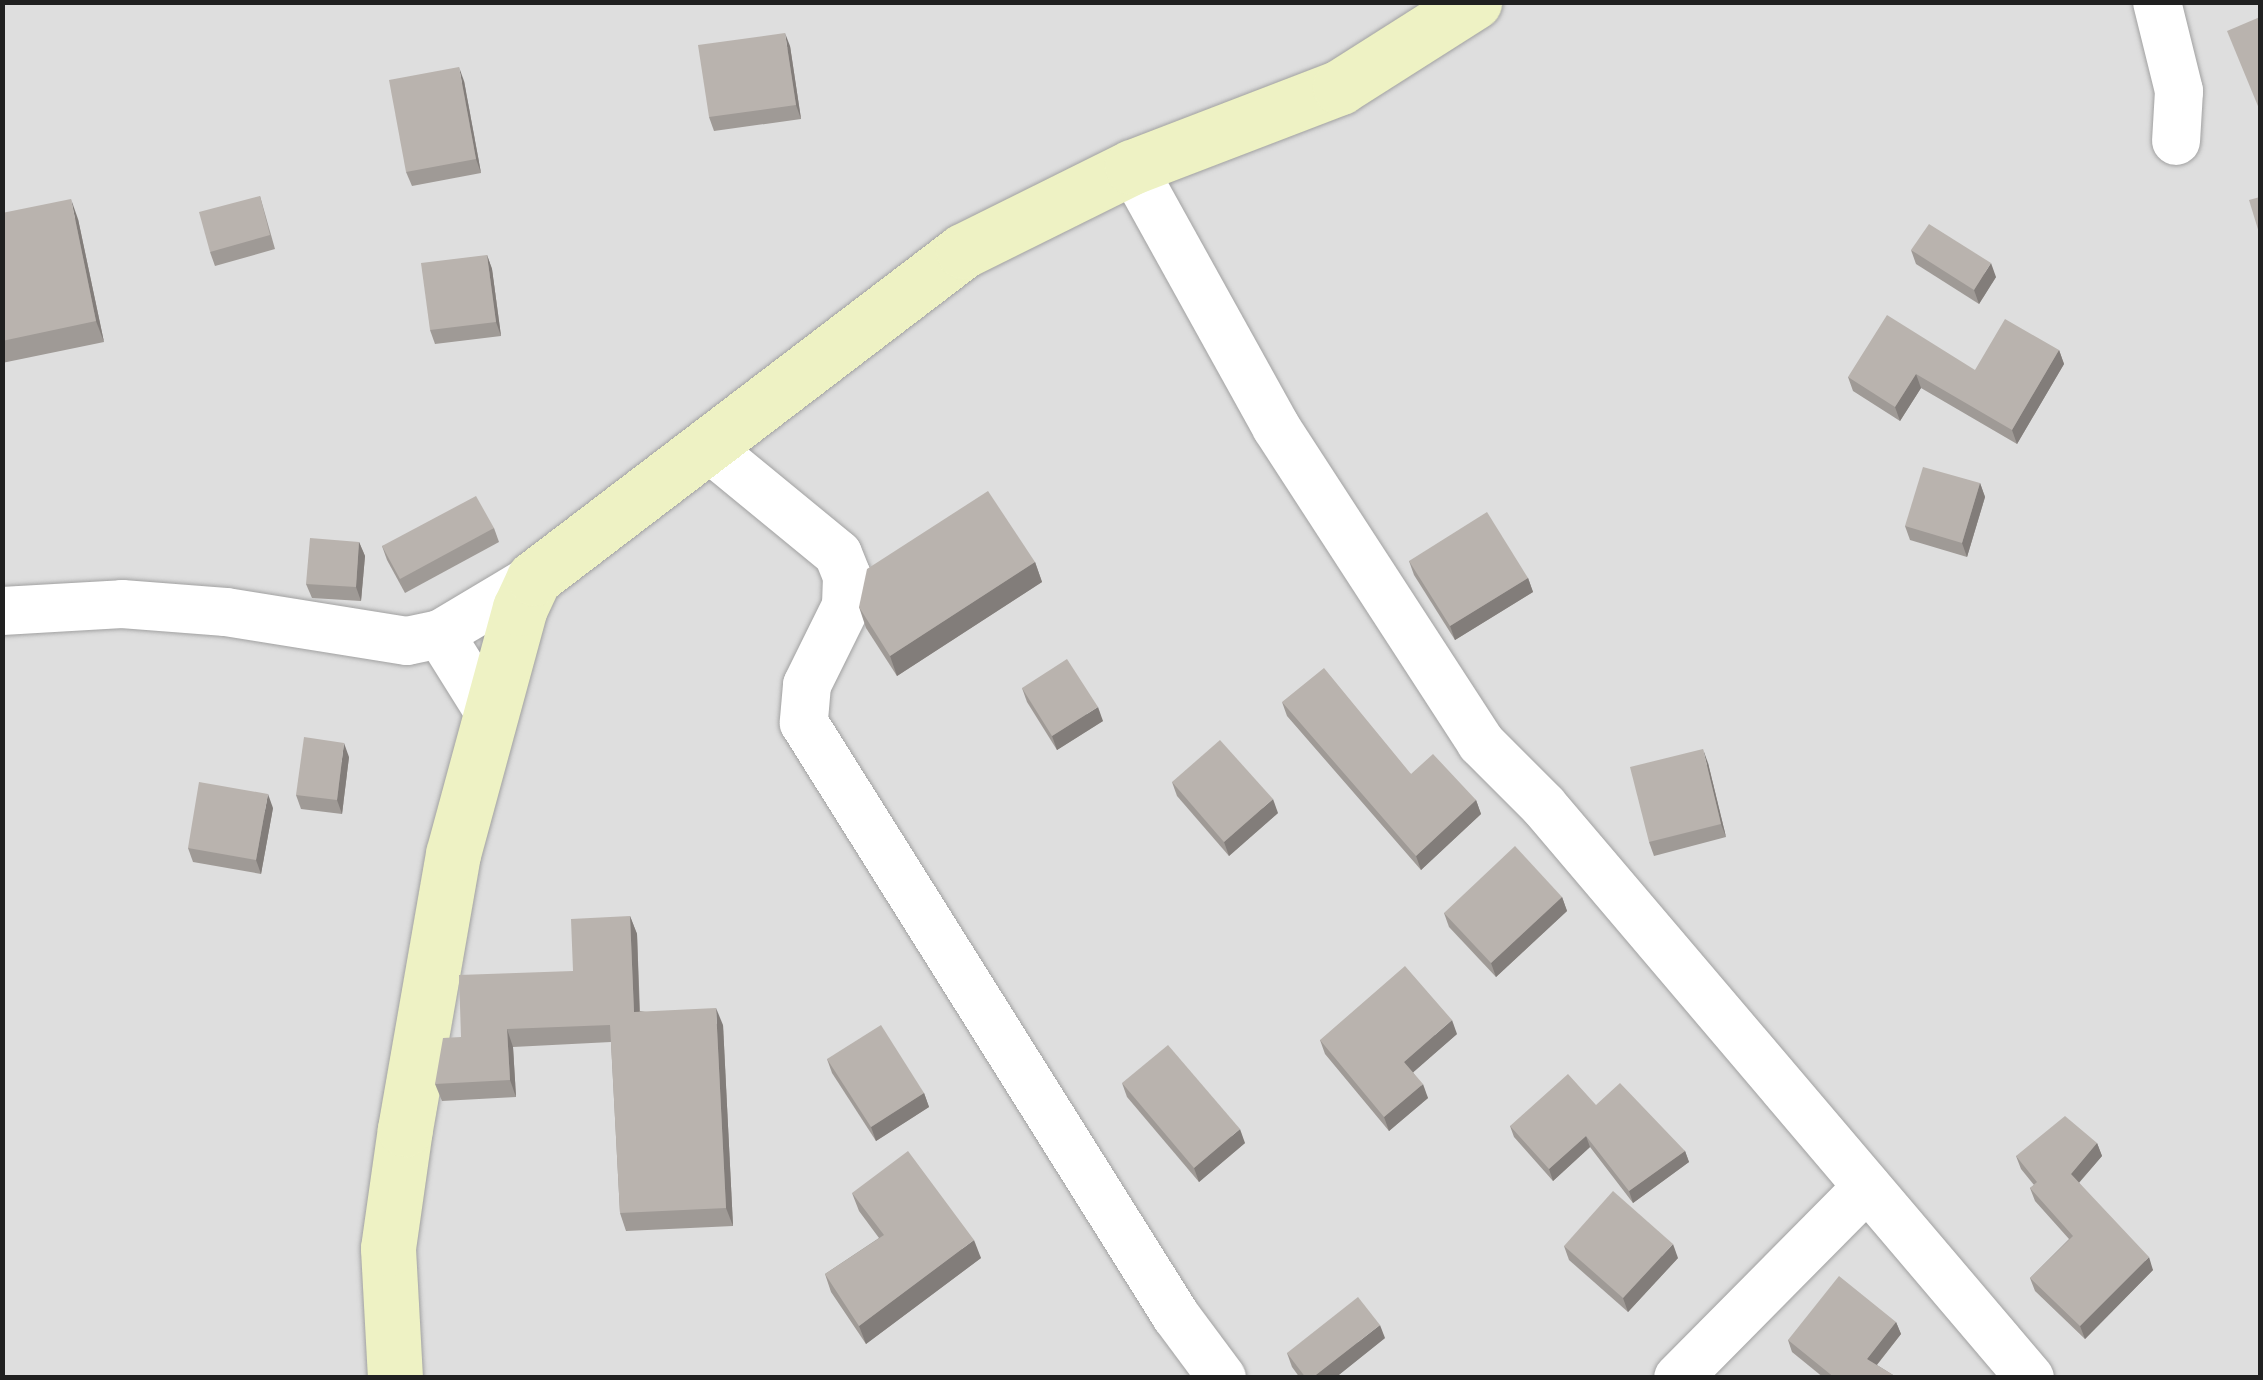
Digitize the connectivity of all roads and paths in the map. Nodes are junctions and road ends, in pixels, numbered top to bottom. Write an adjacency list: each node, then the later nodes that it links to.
1 (1474, 2): 4 (main road)
2 (2157, 2): 3 (street)
3 (2176, 141)
4 (1132, 167): 5 (main road); 10 (street)
5 (709, 448): 6 (main road); 12 (street)
6 (534, 578): 8 (street); 9 (main road)
7 (2, 611): 8 (street)
8 (440, 634): 9 (street)
9 (490, 714): 11 (main road)
10 (1867, 1187): 13 (street); 14 (street)
11 (396, 1378)
12 (1222, 1378)
13 (1678, 1378)
14 (2030, 1378)

